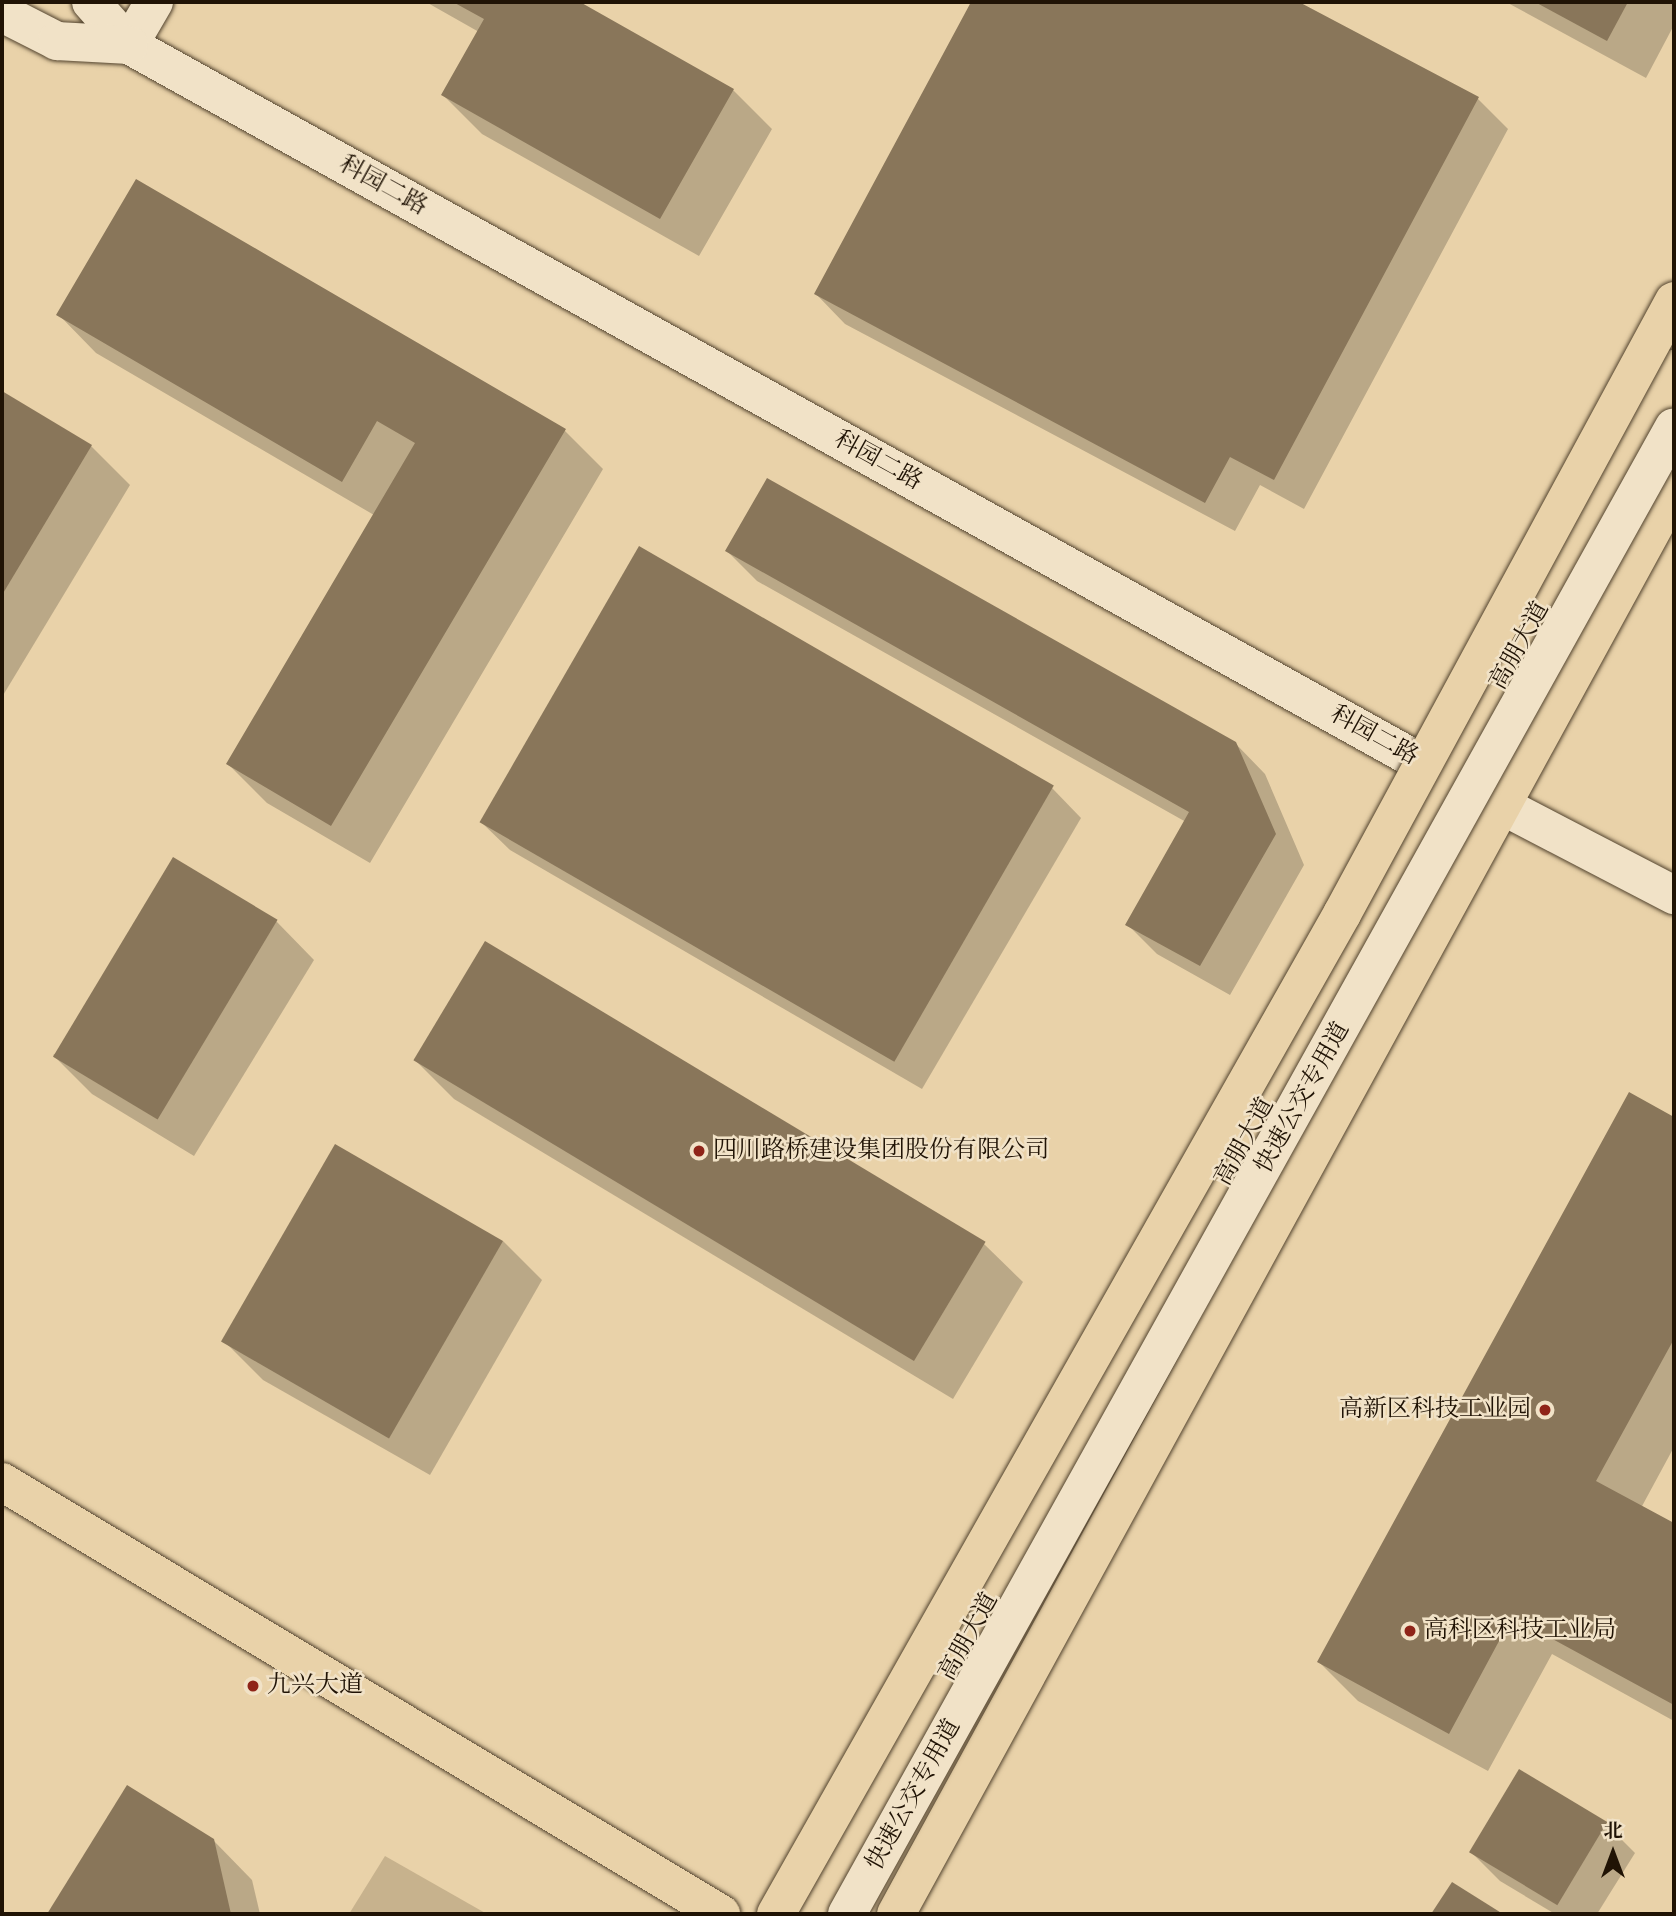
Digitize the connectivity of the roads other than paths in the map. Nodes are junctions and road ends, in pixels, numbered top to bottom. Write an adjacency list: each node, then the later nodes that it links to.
1 (91, 2): 4 (street)
2 (154, 2): 4 (street)
3 (2, 13): 4 (street)
4 (129, 45): 9 (street, 科园二路)
5 (1674, 301): 13 (main road, bridge)
6 (1674, 369): 9 (main road, 高朋大道)
7 (1674, 427): 18 (street, 快速公交专用道, bridge)
8 (1674, 490): 10 (main road)
9 (1447, 777): 10 (street, 科园二路); 17 (main road, 高朋大道)
10 (1502, 803): 11 (street, 科园二路); 19 (main road)
11 (1674, 895)
12 (2, 1482): 14 (main road)
13 (843, 1790): 15 (main road, bridge); 16 (main road, bridge)
14 (722, 1914)
15 (750, 1914)
16 (776, 1914)
17 (815, 1914)
18 (846, 1914)
19 (896, 1914)

